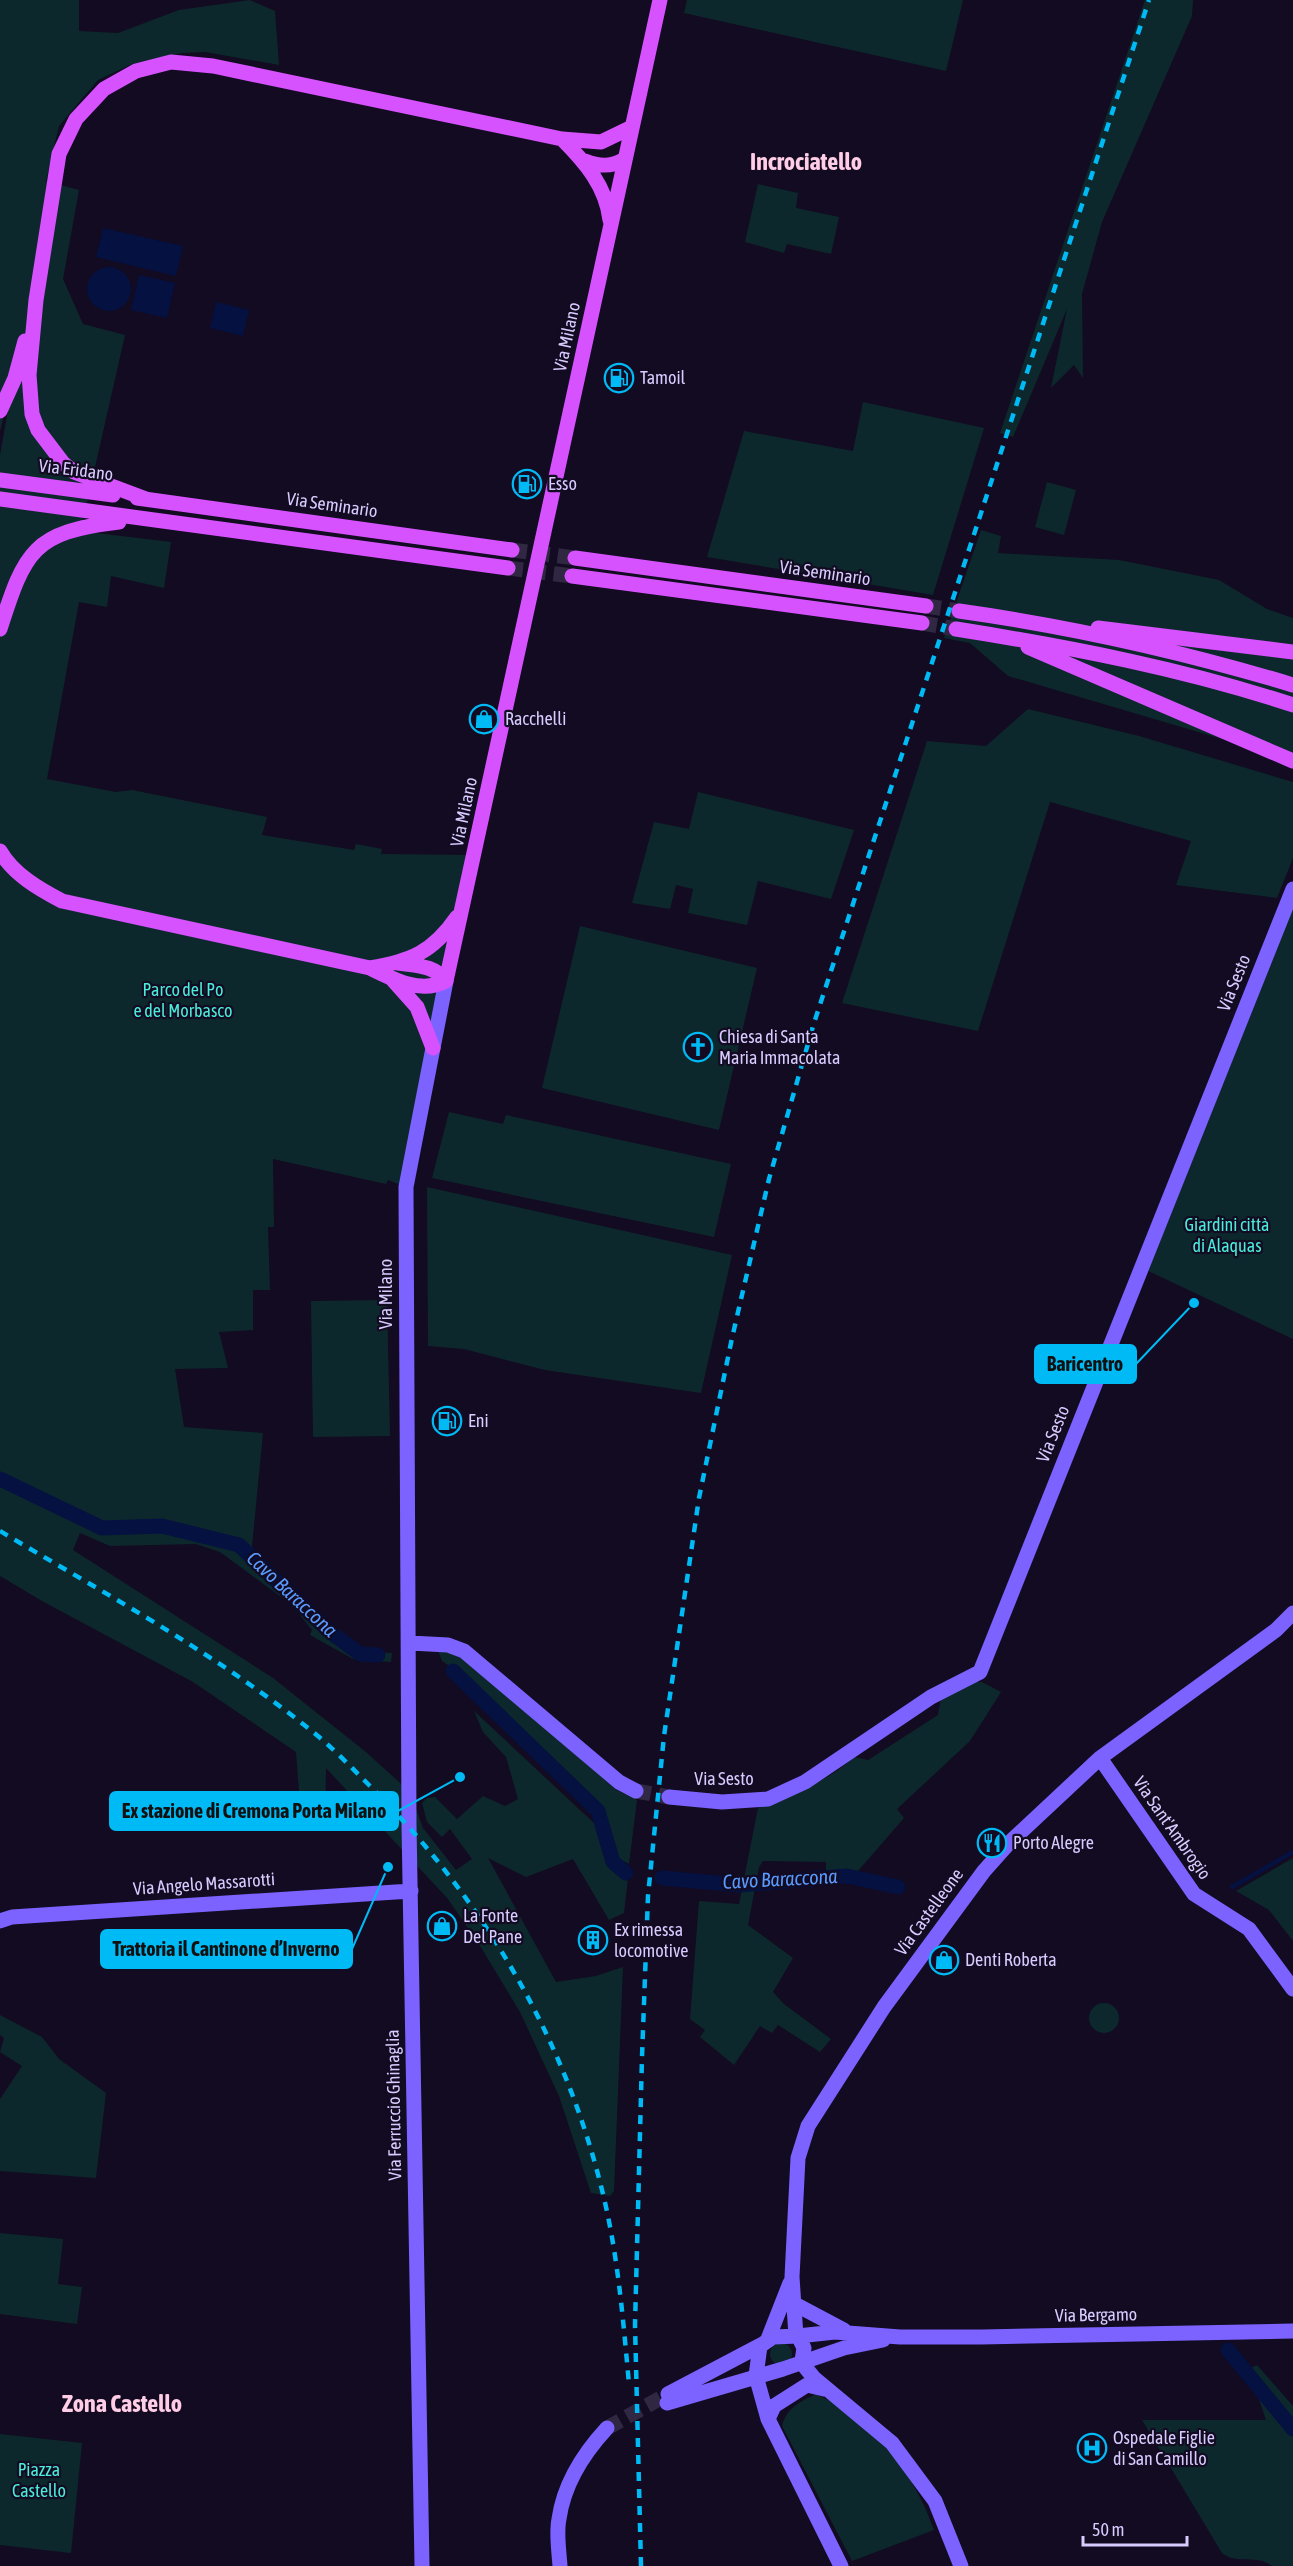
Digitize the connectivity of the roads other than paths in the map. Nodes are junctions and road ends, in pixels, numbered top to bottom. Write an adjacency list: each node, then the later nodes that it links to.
1 (660, 0): 2 (main road, Via Milano)
2 (633, 127): 4 (main road); 5 (main road, Via Milano)
3 (562, 140): 4 (main road); 6 (main road); 8 (main road)
4 (601, 142): 5 (main road)
5 (626, 159): 6 (main road); 7 (main road, Via Milano)
6 (585, 161): 7 (main road)
7 (611, 226): 33 (main road, Via Milano)
8 (36, 300): 9 (main road); 12 (main road)
9 (0, 411)
10 (0, 480): 12 (main road, Via Eridano)
11 (0, 499): 13 (main road)
12 (146, 499): 14 (main road, Via Seminario)
13 (142, 519): 16 (main road); 22 (main road)
14 (512, 550)
15 (575, 558): 18 (main road, Via Seminario)
16 (508, 568)
17 (572, 576): 20 (main road, Via Seminario)
18 (926, 606)
19 (959, 611): 21 (main road)
20 (922, 623)
21 (1038, 623): 25 (main road); 26 (main road)
22 (0, 629)
23 (956, 629): 24 (main road)
24 (1003, 636): 27 (main road); 28 (main road)
25 (1293, 652)
26 (1293, 685)
27 (1293, 705)
28 (1268, 750): 29 (main road); 30 (main road)
29 (1293, 761)
30 (1293, 767)
31 (0, 851): 35 (main road)
32 (1293, 890): 43 (main road, Via Sesto)
33 (462, 910): 34 (main road); 37 (main road, Via Milano)
34 (398, 963): 35 (main road); 37 (main road)
35 (370, 968): 36 (main road)
36 (392, 980): 37 (main road); 38 (main road)
37 (446, 981): 38 (main road, Via Milano)
38 (433, 1048): 40 (main road, Via Milano)
39 (1293, 1613): 41 (main road, Via Castelleone)
40 (410, 1643): 42 (main road); 44 (main road, Via Ferruccio Ghinaglia)
41 (1100, 1758): 46 (main road, Via Sant'Ambrogio); 47 (main road, Via Castelleone)
42 (636, 1791)
43 (669, 1797)
44 (411, 1891): 45 (main road, Via Angelo Massarotti); 61 (main road, Via Ferruccio Ghinaglia)
45 (0, 1921)
46 (1293, 1989)
47 (792, 2277): 48 (main road, Via Castelleone); 53 (main road, Via Castelleone)
48 (795, 2304): 50 (main road, Via Bergamo); 51 (main road, Via Castelleone)
49 (1293, 2331): 52 (main road, Via Bergamo)
50 (847, 2332): 51 (main road, Via Bergamo); 52 (main road, Via Bergamo)
51 (797, 2336): 53 (main road, Via Bergamo); 55 (main road, Via Castelleone)
52 (900, 2337): 54 (main road, Via Bergamo)
53 (763, 2343): 56 (main road); 57 (main road, Via Castelleone); 57 (main road)
54 (829, 2353): 55 (main road, Via Bergamo); 58 (main road)
55 (802, 2361): 56 (main road, Via Bergamo); 58 (main road)
56 (774, 2371): 57 (main road, Via Bergamo)
57 (756, 2376): 59 (main road)
58 (826, 2387): 59 (main road); 64 (main road)
59 (768, 2419): 63 (main road)
60 (607, 2428): 62 (main road)
61 (422, 2566)
62 (560, 2566)
63 (841, 2566)
64 (961, 2566)

